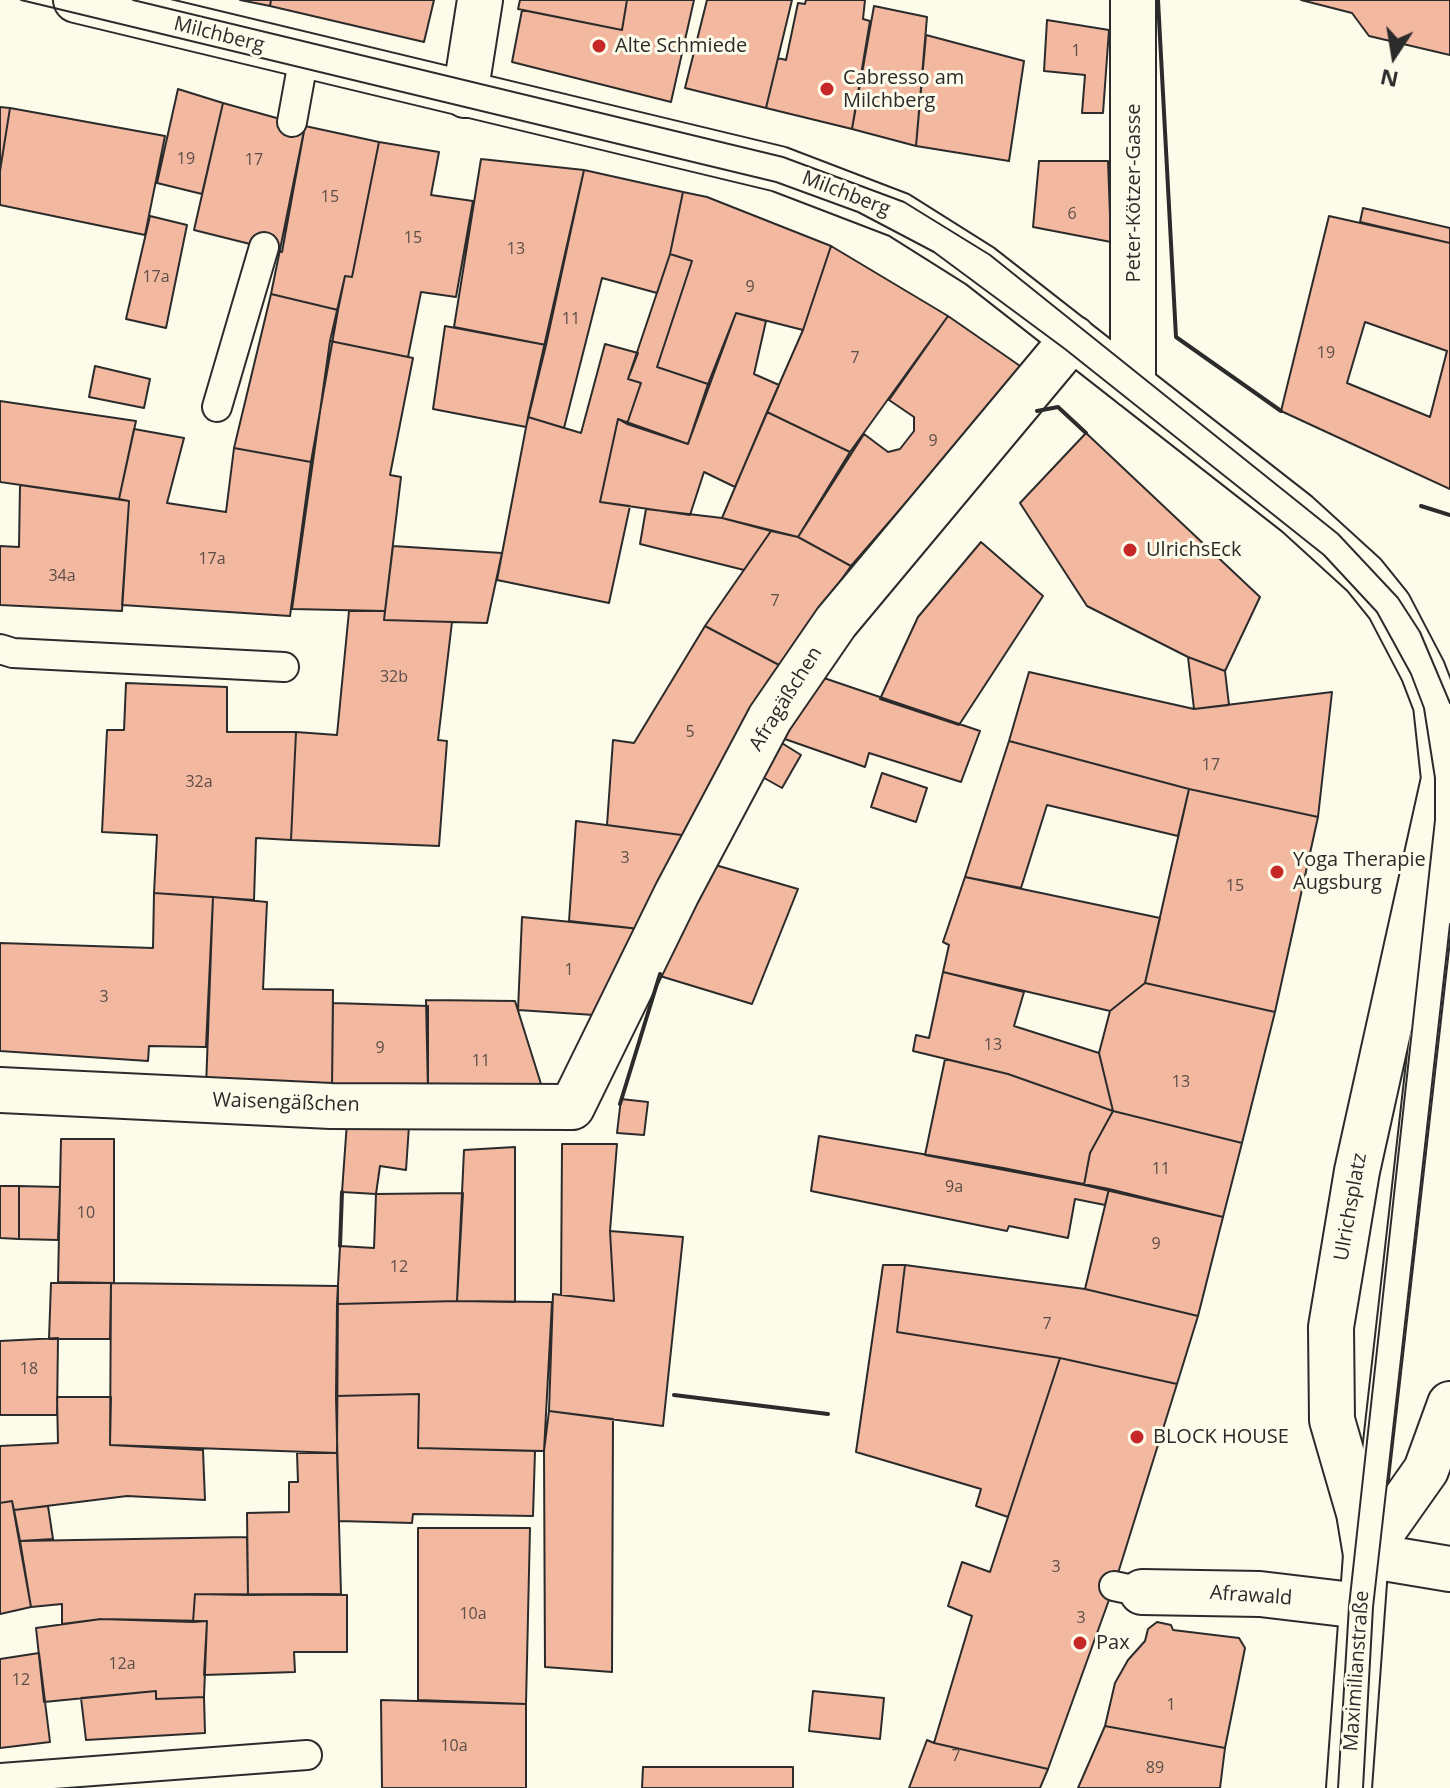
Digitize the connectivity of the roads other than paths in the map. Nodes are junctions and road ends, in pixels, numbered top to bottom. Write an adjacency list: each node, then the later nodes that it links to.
1 (76, 0): 4 (street, Milchberg)
2 (480, 0): 5 (street)
3 (1133, 0): 9 (street, Peter-Kötzer-Gasse)
4 (304, 56): 5 (street, Milchberg); 6 (lane)
5 (465, 95): 8 (street, Milchberg)
6 (292, 122)
7 (264, 247): 10 (lane)
8 (1073, 338): 9 (street, Milchberg); 16 (street, Afragäßchen)
9 (1133, 386): 13 (street, Milchberg)
10 (217, 407)
11 (0, 649): 12 (lane)
12 (284, 667)
13 (1445, 706): 14 (lane); 18 (street, Ulrichsplatz)
14 (1450, 782): 18 (lane)
15 (0, 1090): 16 (street, Waisengäßchen)
16 (572, 1107)
17 (1450, 1404): 18 (street)
18 (1366, 1555): 19 (street); 21 (street, Maximilianstraße)
19 (1450, 1569)
20 (1128, 1589): 21 (street, Afrawald)
21 (1361, 1606): 24 (street, Maximilianstraße)
22 (307, 1755): 23 (lane)
23 (0, 1778)
24 (1349, 1788)

